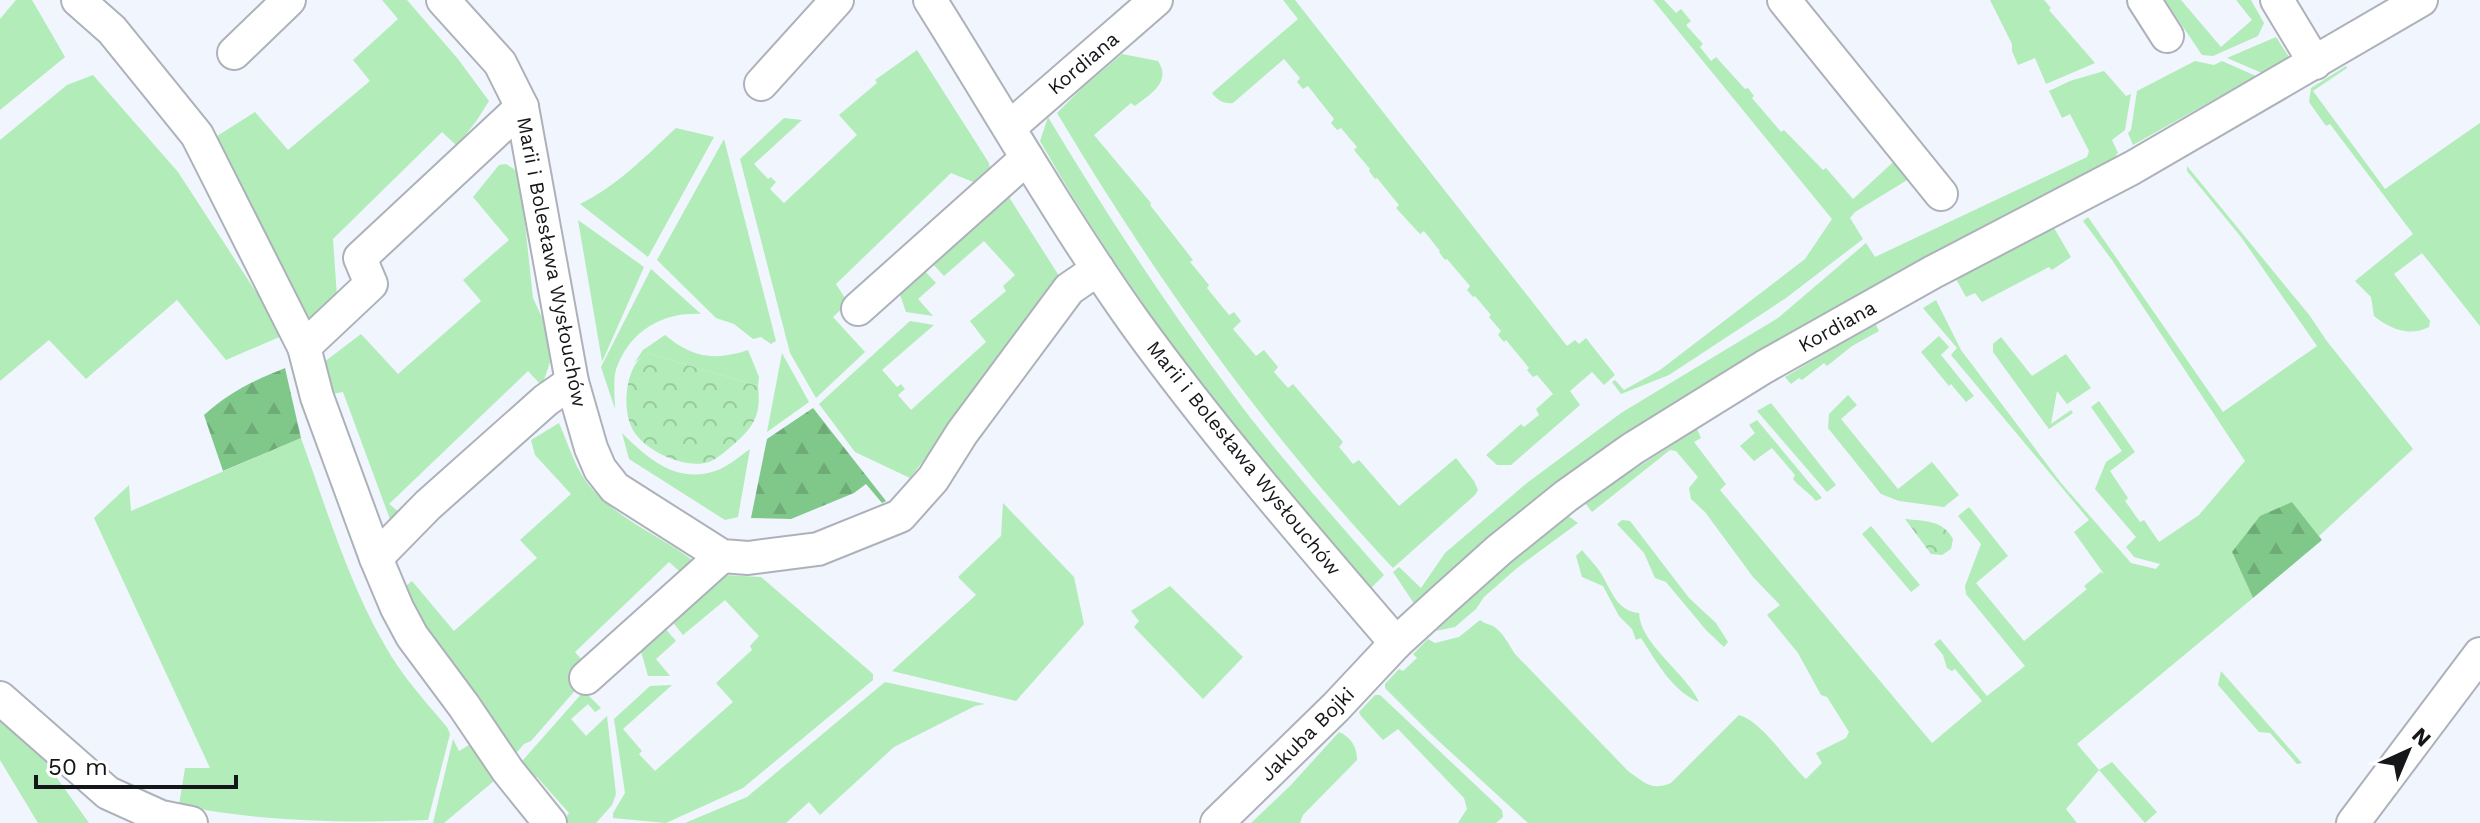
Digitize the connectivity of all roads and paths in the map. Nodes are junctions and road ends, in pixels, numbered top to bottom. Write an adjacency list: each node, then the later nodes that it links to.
1 (78, 0): 21 (street)
2 (289, 0): 12 (street)
3 (443, 0): 15 (street, Marii i Bolesława Wysłouchów)
4 (837, 0): 14 (street)
5 (930, 0): 16 (street, Marii i Bolesława Wysłouchów)
6 (1156, 0): 16 (street, Kordiana)
7 (1784, 0): 18 (street)
8 (2144, 0): 11 (street)
9 (2277, 0): 13 (street)
10 (2421, 0): 13 (street, Kordiana)
11 (2167, 36)
12 (234, 53)
13 (2315, 63): 25 (street, Kordiana)
14 (761, 84)
15 (522, 107): 21 (street); 22 (street, Marii i Bolesława Wysłouchów)
16 (1010, 127): 17 (street, Marii i Bolesława Wysłouchów)
17 (1027, 158): 19 (street, Marii i Bolesława Wysłouchów); 20 (street)
18 (1941, 194)
19 (1098, 269): 23 (street); 25 (street, Marii i Bolesława Wysłouchów)
20 (858, 309)
21 (304, 347): 24 (street)
22 (572, 382): 23 (street, Marii i Bolesława Wysłouchów); 24 (street)
23 (722, 556): 27 (street)
24 (376, 558): 30 (street)
25 (1396, 643): 31 (street, Jakuba Bojki)
26 (2480, 654): 32 (street)
27 (586, 678)
28 (0, 698): 29 (street)
29 (172, 821)
30 (550, 823)
31 (1217, 823)
32 (2353, 823)

